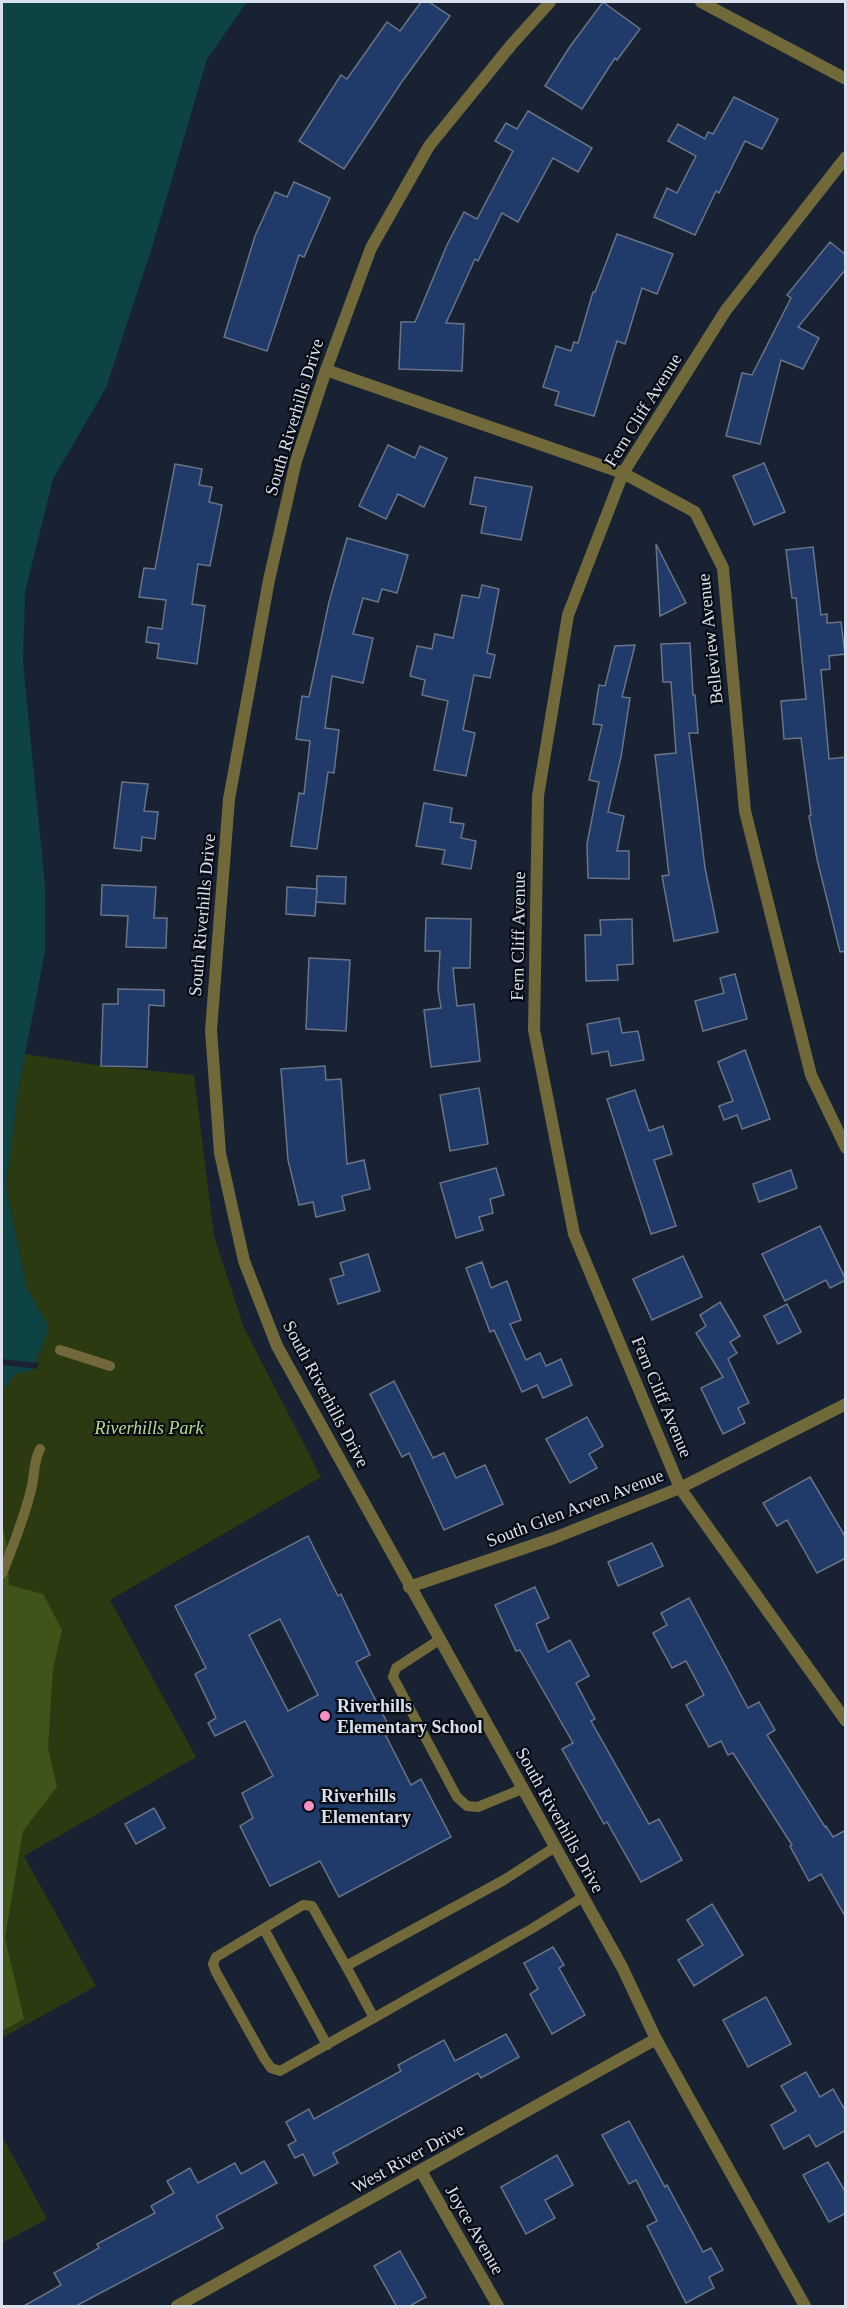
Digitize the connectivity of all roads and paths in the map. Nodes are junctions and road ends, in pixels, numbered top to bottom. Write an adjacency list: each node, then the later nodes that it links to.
1 (550, 2): 5 (street, South Riverhills Drive)
2 (701, 2): 3 (street)
3 (846, 80)
4 (846, 157): 6 (street, Fern Cliff Avenue)
5 (326, 370): 6 (street, Belleview Avenue); 14 (street, South Riverhills Drive)
6 (622, 473): 7 (street, Belleview Avenue); 12 (street, Fern Cliff Avenue)
7 (846, 1148)
8 (60, 1350): 9 (lane)
9 (110, 1365)
10 (846, 1404): 12 (street, South Glen Arven Avenue)
11 (40, 1449): 13 (lane)
12 (680, 1488): 14 (street, South Glen Arven Avenue); 16 (street, Fern Cliff Avenue)
13 (2, 1574)
14 (409, 1587): 15 (street, South Riverhills Drive)
15 (439, 1640): 17 (street, South Riverhills Drive); 17 (lane)
16 (846, 1720)
17 (522, 1789): 18 (street, South Riverhills Drive)
18 (555, 1847): 19 (street, South Riverhills Drive); 21 (lane)
19 (583, 1898): 22 (lane); 23 (street, South Riverhills Drive)
20 (264, 1929): 21 (lane); 24 (lane); 24 (lane)
21 (346, 1966): 22 (lane)
22 (374, 2018): 24 (lane)
23 (656, 2039): 25 (street, West River Drive); 28 (street, South Riverhills Drive)
24 (327, 2045)
25 (421, 2171): 26 (street, West River Drive); 27 (street, Joyce Avenue)
26 (182, 2305)
27 (498, 2307)
28 (805, 2307)

